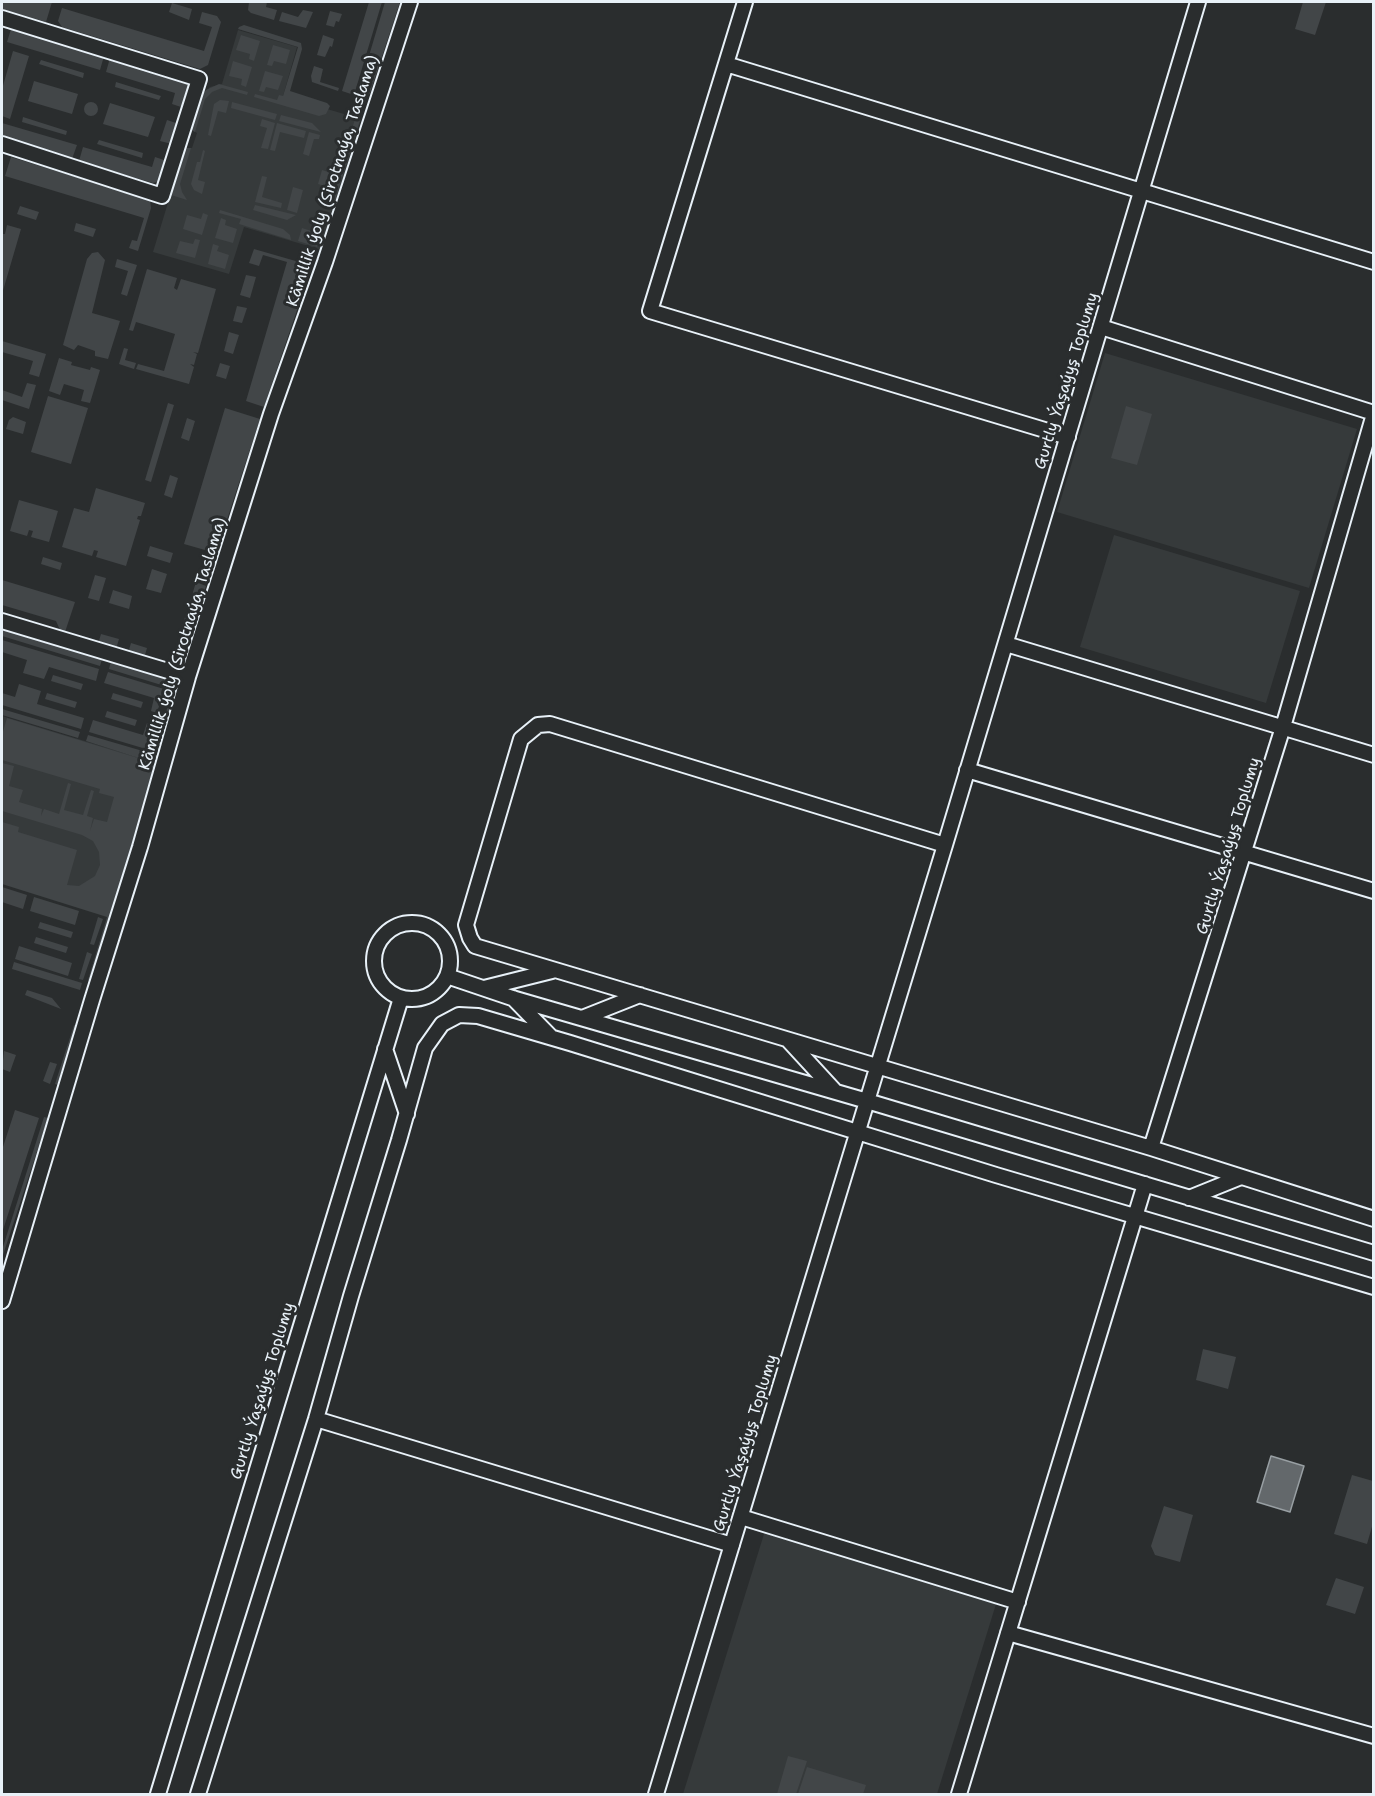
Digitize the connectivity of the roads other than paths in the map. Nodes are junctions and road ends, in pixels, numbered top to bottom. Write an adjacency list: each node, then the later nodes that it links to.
1 (410, 2): 14 (street, Kämillik ýoly (Sirotnaýa, Taslama))
2 (746, 2): 5 (street)
3 (1198, 2): 7 (street, Gurtly Ýaşaýyş Toplumy)
4 (2, 18): 6 (street)
5 (726, 64): 7 (street); 11 (street)
6 (2, 144)
7 (1142, 191): 8 (street); 9 (street, Gurtly Ýaşaýyş Toplumy)
8 (1374, 262)
9 (1101, 327): 10 (street); 11 (street, Gurtly Ýaşaýyş Toplumy)
10 (1374, 414): 15 (street, Gurtly Ýaşaýyş Toplumy)
11 (1068, 437): 13 (street, Gurtly Ýaşaýyş Toplumy)
12 (2, 621): 14 (street)
13 (1006, 644): 15 (street); 17 (street, Gurtly Ýaşaýyş Toplumy)
14 (188, 677): 44 (street, Kämillik ýoly (Sirotnaýa, Taslama))
15 (1283, 727): 16 (street); 19 (street, Gurtly Ýaşaýyş Toplumy)
16 (1374, 755)
17 (967, 770): 18 (street, Gurtly Ýaşaýyş Toplumy); 19 (street)
18 (945, 845): 21 (street); 31 (street, Gurtly Ýaşaýyş Toplumy)
19 (1245, 852): 20 (street); 36 (street, Gurtly Ýaşaýyş Toplumy)
20 (1374, 891)
21 (554, 970): 23 (street); 24 (street)
22 (447, 976): 23 (street); 25 (street); 25 (street)
23 (484, 988): 26 (street)
24 (640, 995): 27 (street); 29 (street)
25 (401, 998): 30 (street, Gurtly Ýaşaýyş Toplumy)
26 (512, 998): 27 (street); 28 (street)
27 (582, 1018): 32 (street)
28 (552, 1037): 34 (street); 35 (street)
29 (786, 1038): 31 (street); 32 (street)
30 (385, 1049): 34 (street); 51 (street, Gurtly Ýaşaýyş Toplumy)
31 (878, 1066): 33 (street, Gurtly Ýaşaýyş Toplumy); 36 (street)
32 (835, 1092): 33 (street)
33 (867, 1101): 35 (street, Gurtly Ýaşaýyş Toplumy); 38 (street)
34 (407, 1114): 45 (street)
35 (858, 1131): 40 (street); 46 (street, Gurtly Ýaşaýyş Toplumy)
36 (1151, 1148): 37 (street)
37 (1241, 1177): 39 (street); 41 (street)
38 (1145, 1184): 39 (street); 40 (street)
39 (1190, 1198): 42 (street)
40 (1134, 1215): 43 (street); 48 (street)
41 (1374, 1219)
42 (1374, 1253)
43 (1374, 1287)
44 (2, 1301)
45 (316, 1419): 47 (street); 52 (street)
46 (741, 1517): 47 (street, Gurtly Ýaşaýyş Toplumy); 48 (street)
47 (732, 1545): 53 (street, Gurtly Ýaşaýyş Toplumy)
48 (1018, 1602): 49 (street)
49 (1008, 1633): 50 (street); 54 (street)
50 (1374, 1736)
51 (158, 1794)
52 (198, 1794)
53 (656, 1794)
54 (959, 1794)

